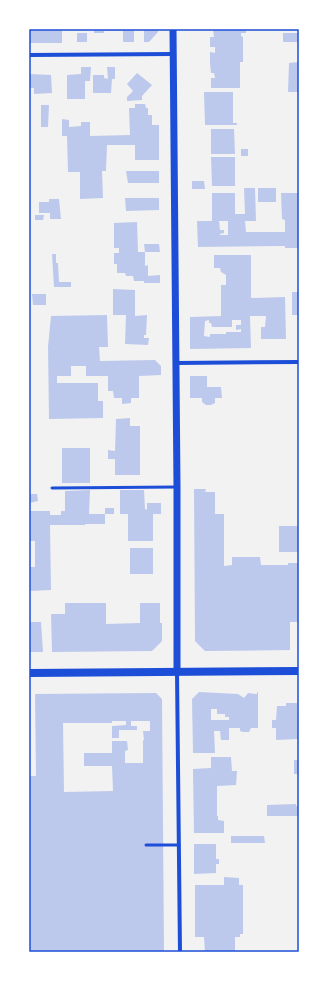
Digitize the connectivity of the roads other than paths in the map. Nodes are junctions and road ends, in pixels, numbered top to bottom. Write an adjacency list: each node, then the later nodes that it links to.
1 (173, 29): 2 (street)
2 (173, 54): 3 (street); 5 (street)
3 (29, 56)
4 (299, 362): 5 (street)
5 (176, 363): 6 (street)
6 (177, 487): 7 (lane); 9 (street)
7 (52, 488)
8 (299, 671): 9 (main road)
9 (177, 672): 10 (main road); 11 (street)
10 (29, 673)
11 (179, 845): 12 (lane); 13 (street)
12 (146, 846)
13 (180, 952)

